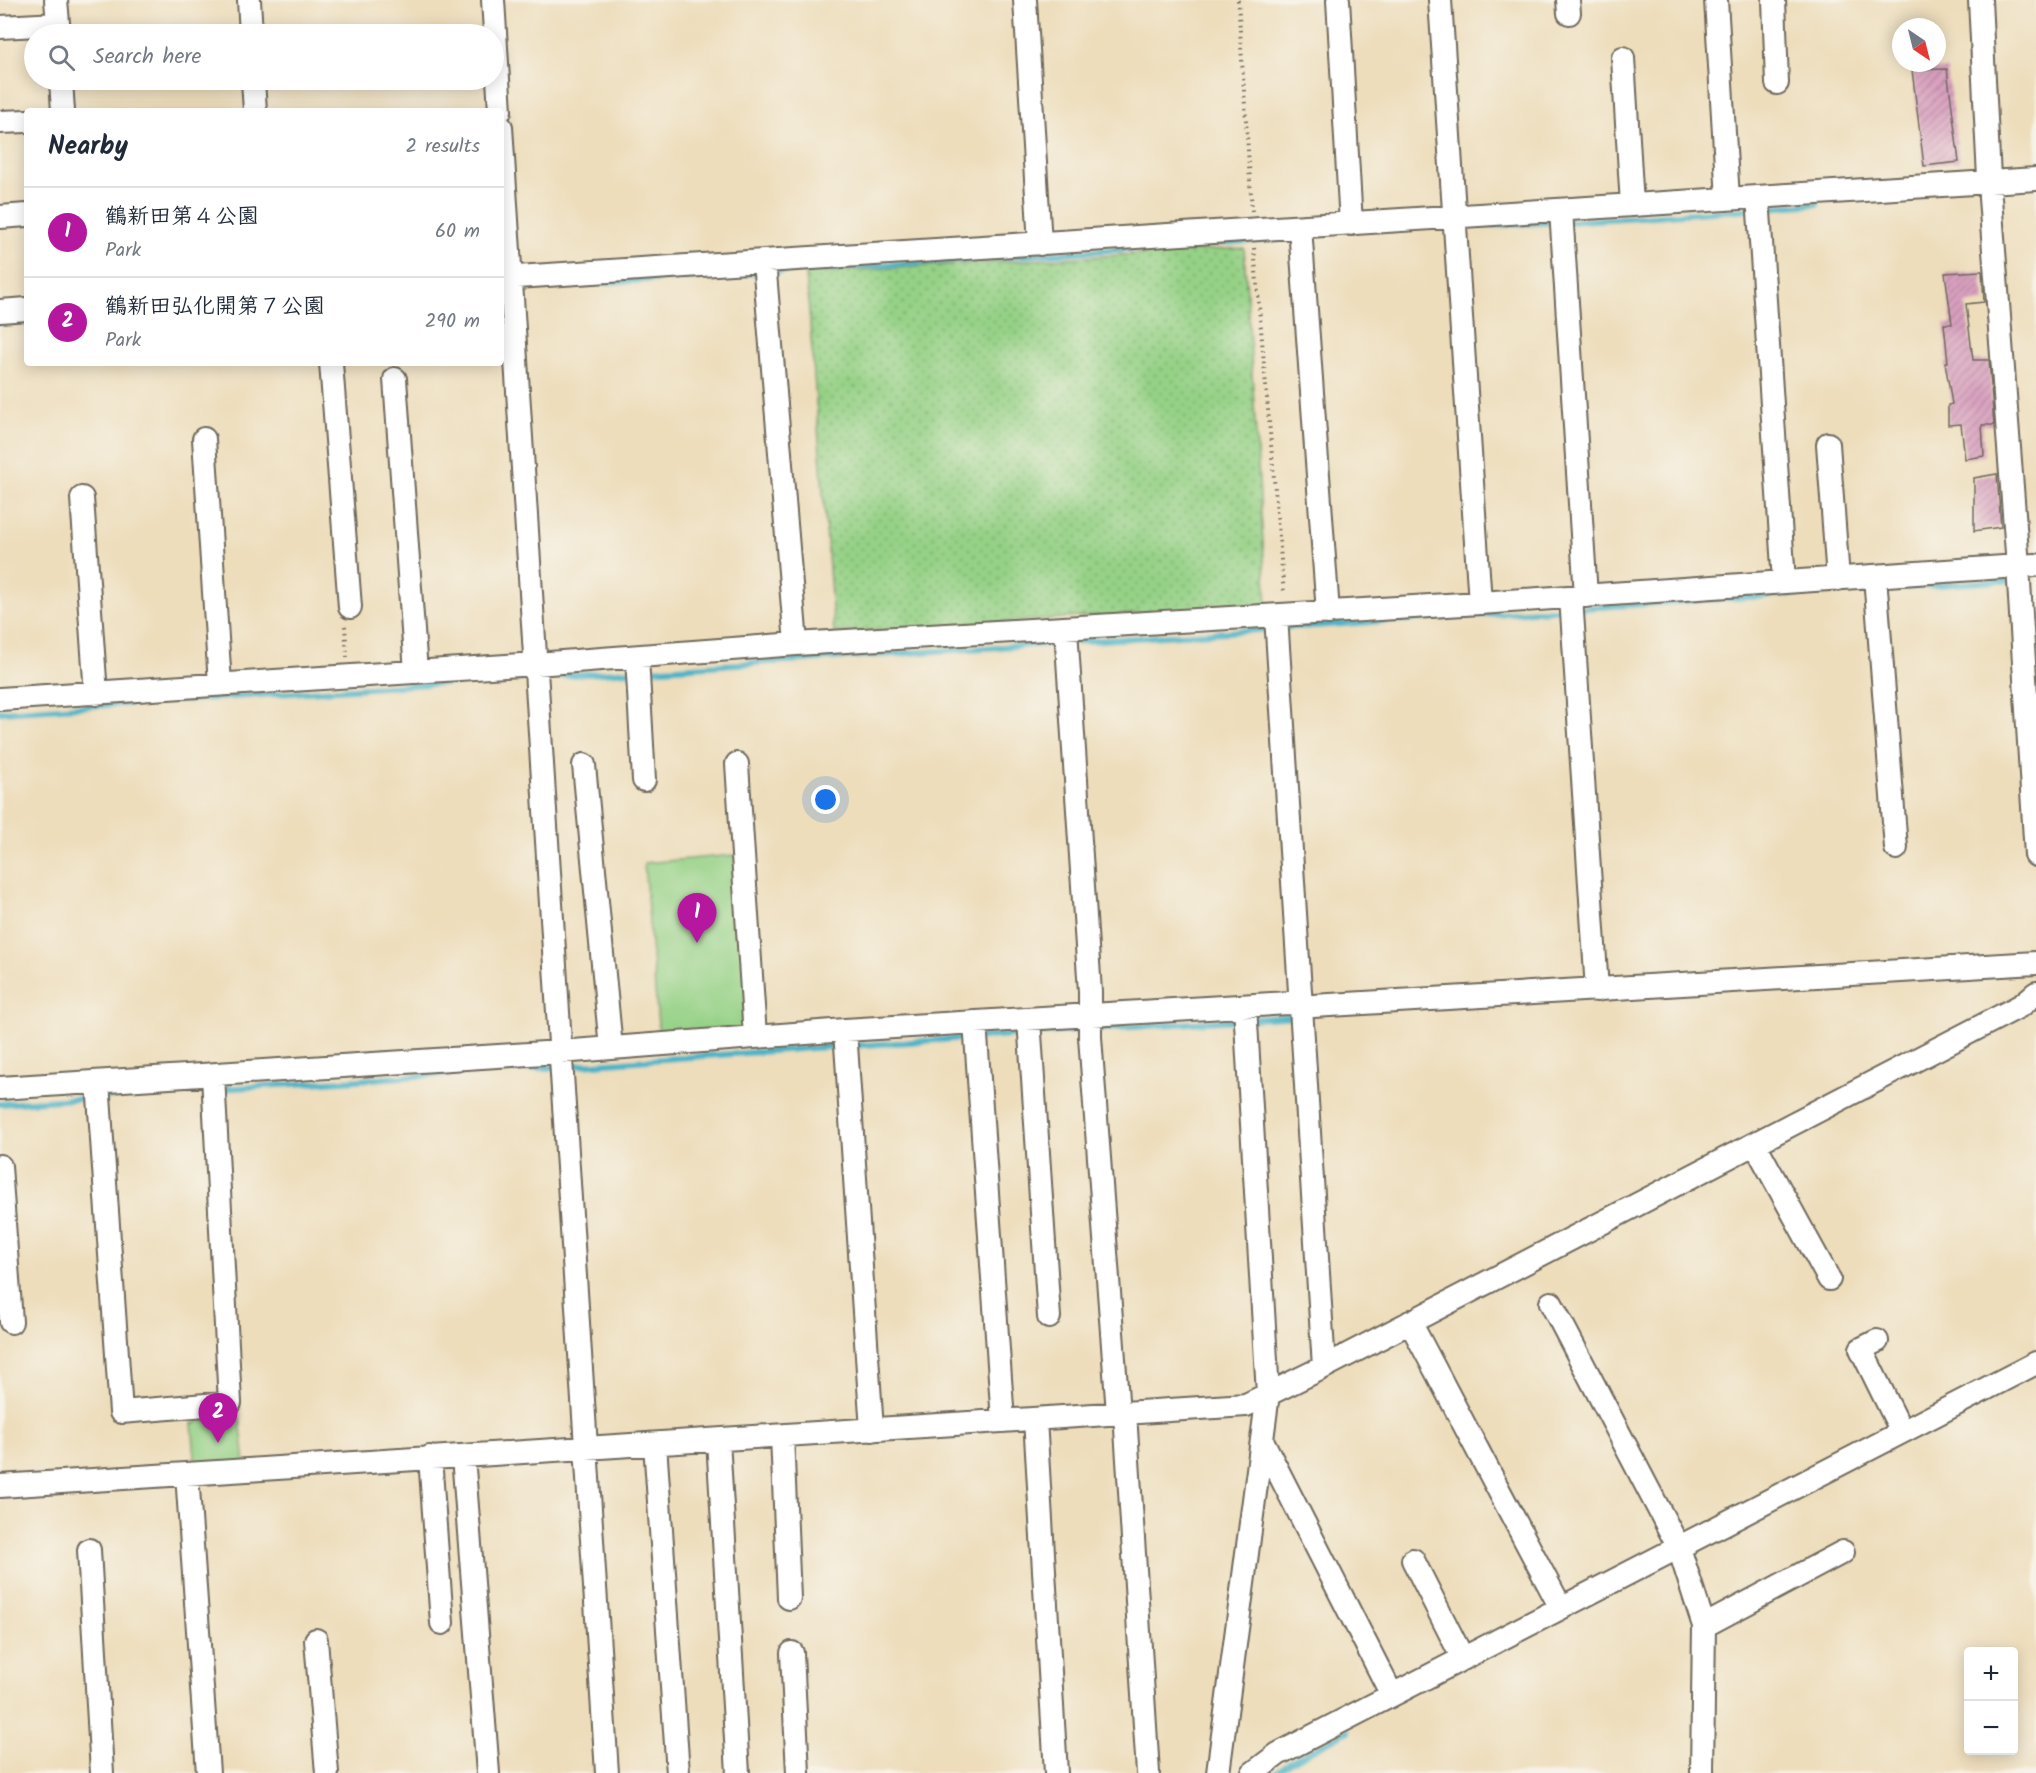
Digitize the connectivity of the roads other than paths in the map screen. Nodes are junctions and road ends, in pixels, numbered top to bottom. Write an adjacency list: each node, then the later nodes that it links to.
1 (56, 0): 10 (street)
2 (249, 0): 11 (street)
3 (493, 0): 12 (street)
4 (1025, 0): 37 (street)
5 (1338, 0): 34 (street)
6 (1440, 0): 35 (street)
7 (1716, 0): 28 (street)
8 (1774, 0): 16 (street)
9 (1980, 0): 27 (street)
10 (58, 24)
11 (250, 24)
12 (495, 24)
13 (0, 27): 14 (street)
14 (24, 28)
15 (1623, 58): 29 (street)
16 (1777, 83)
17 (62, 90): 20 (street)
18 (254, 90): 21 (street)
19 (499, 90): 22 (street)
20 (63, 108)
21 (255, 108)
22 (500, 108)
23 (24, 121): 24 (street)
24 (0, 122)
25 (2036, 179): 27 (street)
26 (504, 186): 39 (street)
27 (1990, 189): 30 (street); 47 (street)
28 (1728, 199): 29 (street); 30 (street)
29 (1632, 205): 33 (street)
30 (1758, 205): 49 (street)
31 (24, 215): 32 (street)
32 (0, 217)
33 (1562, 217): 35 (street); 52 (street)
34 (1351, 224): 35 (street); 36 (street)
35 (1455, 224): 51 (street)
36 (1301, 234): 37 (street); 54 (street)
37 (1040, 244): 38 (street)
38 (765, 269): 39 (street); 57 (street)
39 (509, 283): 60 (street)
40 (24, 309): 41 (street)
41 (0, 311)
42 (331, 366): 53 (street)
43 (395, 379): 59 (street)
44 (204, 439): 61 (street)
45 (1828, 444): 48 (street)
46 (82, 498): 62 (street)
47 (2023, 573): 50 (street); 68 (street)
48 (1838, 579): 49 (street); 50 (street)
49 (1784, 582): 52 (street)
50 (1876, 585): 67 (street)
51 (1480, 603): 52 (street); 54 (street)
52 (1575, 603): 70 (street)
53 (350, 607)
54 (1328, 613): 55 (street)
55 (1279, 621): 56 (street); 72 (street)
56 (1067, 638): 57 (street); 74 (street)
57 (796, 644): 58 (street)
58 (637, 667): 60 (street); 66 (street)
59 (416, 672): 60 (street); 61 (street)
60 (537, 674): 80 (street)
61 (220, 684): 62 (street)
62 (96, 694): 63 (street)
63 (0, 699)
64 (737, 764): 77 (street)
65 (584, 765): 79 (street)
66 (644, 780)
67 (1896, 848)
68 (2036, 855)
69 (2036, 963): 70 (street)
70 (1597, 990): 72 (street)
71 (2036, 993): 84 (street)
72 (1300, 1012): 73 (street); 93 (street)
73 (1246, 1015): 74 (street); 94 (street)
74 (1090, 1025): 75 (street); 95 (street)
75 (1030, 1028): 76 (street); 88 (street)
76 (976, 1032): 78 (street); 97 (street)
77 (755, 1036): 78 (street); 79 (street)
78 (845, 1041): 98 (street)
79 (611, 1048): 80 (street)
80 (560, 1061): 81 (street); 104 (street)
81 (214, 1085): 83 (street); 83 (street)
82 (0, 1088): 83 (street)
83 (98, 1092)
84 (1755, 1144): 86 (street); 90 (street)
85 (0, 1166): 89 (street)
86 (1829, 1279)
87 (1551, 1303): 111 (street)
88 (1049, 1317)
89 (11, 1322)
90 (1410, 1322): 93 (street); 114 (street)
91 (1861, 1349): 99 (street)
92 (2036, 1364): 99 (street)
93 (1324, 1367): 94 (street)
94 (1268, 1394): 95 (street); 102 (street)
95 (1122, 1413): 96 (street); 130 (street)
96 (1035, 1419): 97 (street); 129 (street)
97 (1003, 1421): 98 (street)
98 (872, 1430): 100 (street)
99 (1902, 1432): 111 (street)
100 (782, 1436): 101 (street); 113 (street)
101 (718, 1440): 103 (street); 127 (street)
102 (1263, 1442): 120 (street); 131 (street)
103 (655, 1444): 104 (street); 126 (street)
104 (585, 1449): 105 (street); 125 (street)
105 (463, 1456): 106 (street); 124 (street)
106 (430, 1458): 107 (street); 115 (street)
107 (187, 1474): 108 (street); 122 (street)
108 (0, 1486)
109 (89, 1550): 121 (street)
110 (1843, 1552): 116 (street)
111 (1681, 1555): 114 (street); 116 (street)
112 (1413, 1560): 119 (street)
113 (789, 1598)
114 (1561, 1608): 119 (street)
115 (442, 1623)
116 (1704, 1626): 133 (street)
117 (316, 1640): 123 (street)
118 (792, 1653): 128 (street)
119 (1463, 1659): 120 (street)
120 (1392, 1695): 132 (street)
121 (102, 1773)
122 (208, 1773)
123 (327, 1773)
124 (488, 1773)
125 (607, 1773)
126 (678, 1773)
127 (738, 1773)
128 (798, 1773)
129 (1056, 1773)
130 (1148, 1773)
131 (1218, 1773)
132 (1253, 1773)
133 (1702, 1773)

